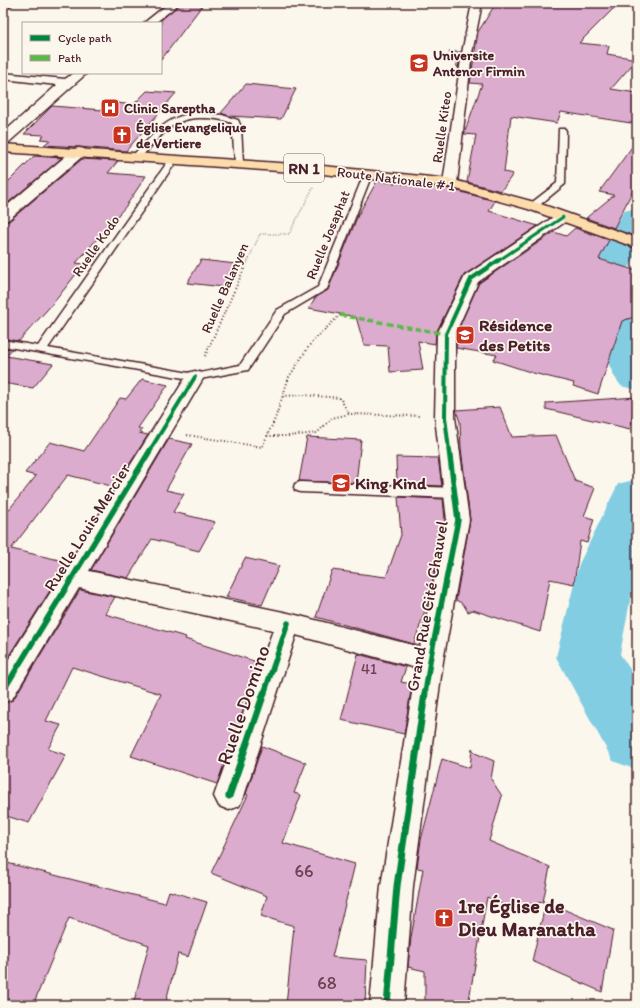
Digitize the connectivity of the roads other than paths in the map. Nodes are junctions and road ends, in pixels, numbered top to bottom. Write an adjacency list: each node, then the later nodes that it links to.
1 (10, 3): 4 (street)
2 (175, 3): 5 (street)
3 (477, 3): 17 (street, Ruelle Kiteo)
4 (3, 7)
5 (150, 22)
6 (80, 74): 8 (street)
7 (3, 76): 8 (street)
8 (67, 84): 10 (street)
9 (562, 131): 18 (lane)
10 (3, 140)
11 (3, 148): 12 (main road, Route Nationale # 1 / RN 1)
12 (79, 152): 13 (main road, Route Nationale # 1 / RN 1); 19 (street)
13 (137, 156): 14 (main road, Route Nationale # 1 / RN 1); 15 (lane)
14 (174, 159): 15 (main road, Route Nationale # 1 / RN 1); 23 (lane, Ruelle Kodo)
15 (239, 164): 16 (main road, Route Nationale # 1 / RN 1)
16 (368, 174): 17 (main road, Route Nationale # 1 / RN 1); 24 (lane, Ruelle Josaphat)
17 (450, 183): 18 (main road, Route Nationale # 1 / RN 1)
18 (533, 206): 20 (main road, Route Nationale # 1 / RN 1)
19 (3, 217)
20 (563, 217): 21 (main road, Route Nationale # 1 / RN 1); 26 (street, Grand Rue Cité Chauvel)
21 (637, 243)
22 (3, 343): 23 (lane)
23 (41, 350): 24 (lane)
24 (195, 377): 27 (street, Ruelle Louis Mercier)
25 (300, 487): 26 (lane)
26 (455, 493): 29 (street, Grand Rue Cité Chauvel)
27 (73, 577): 28 (street); 30 (street, Ruelle Louis Mercier)
28 (288, 623): 29 (street); 31 (street, Ruelle Domino)
29 (430, 661): 32 (street, Grand Rue Cité Chauvel)
30 (4, 686)
31 (229, 796)
32 (387, 1005)

